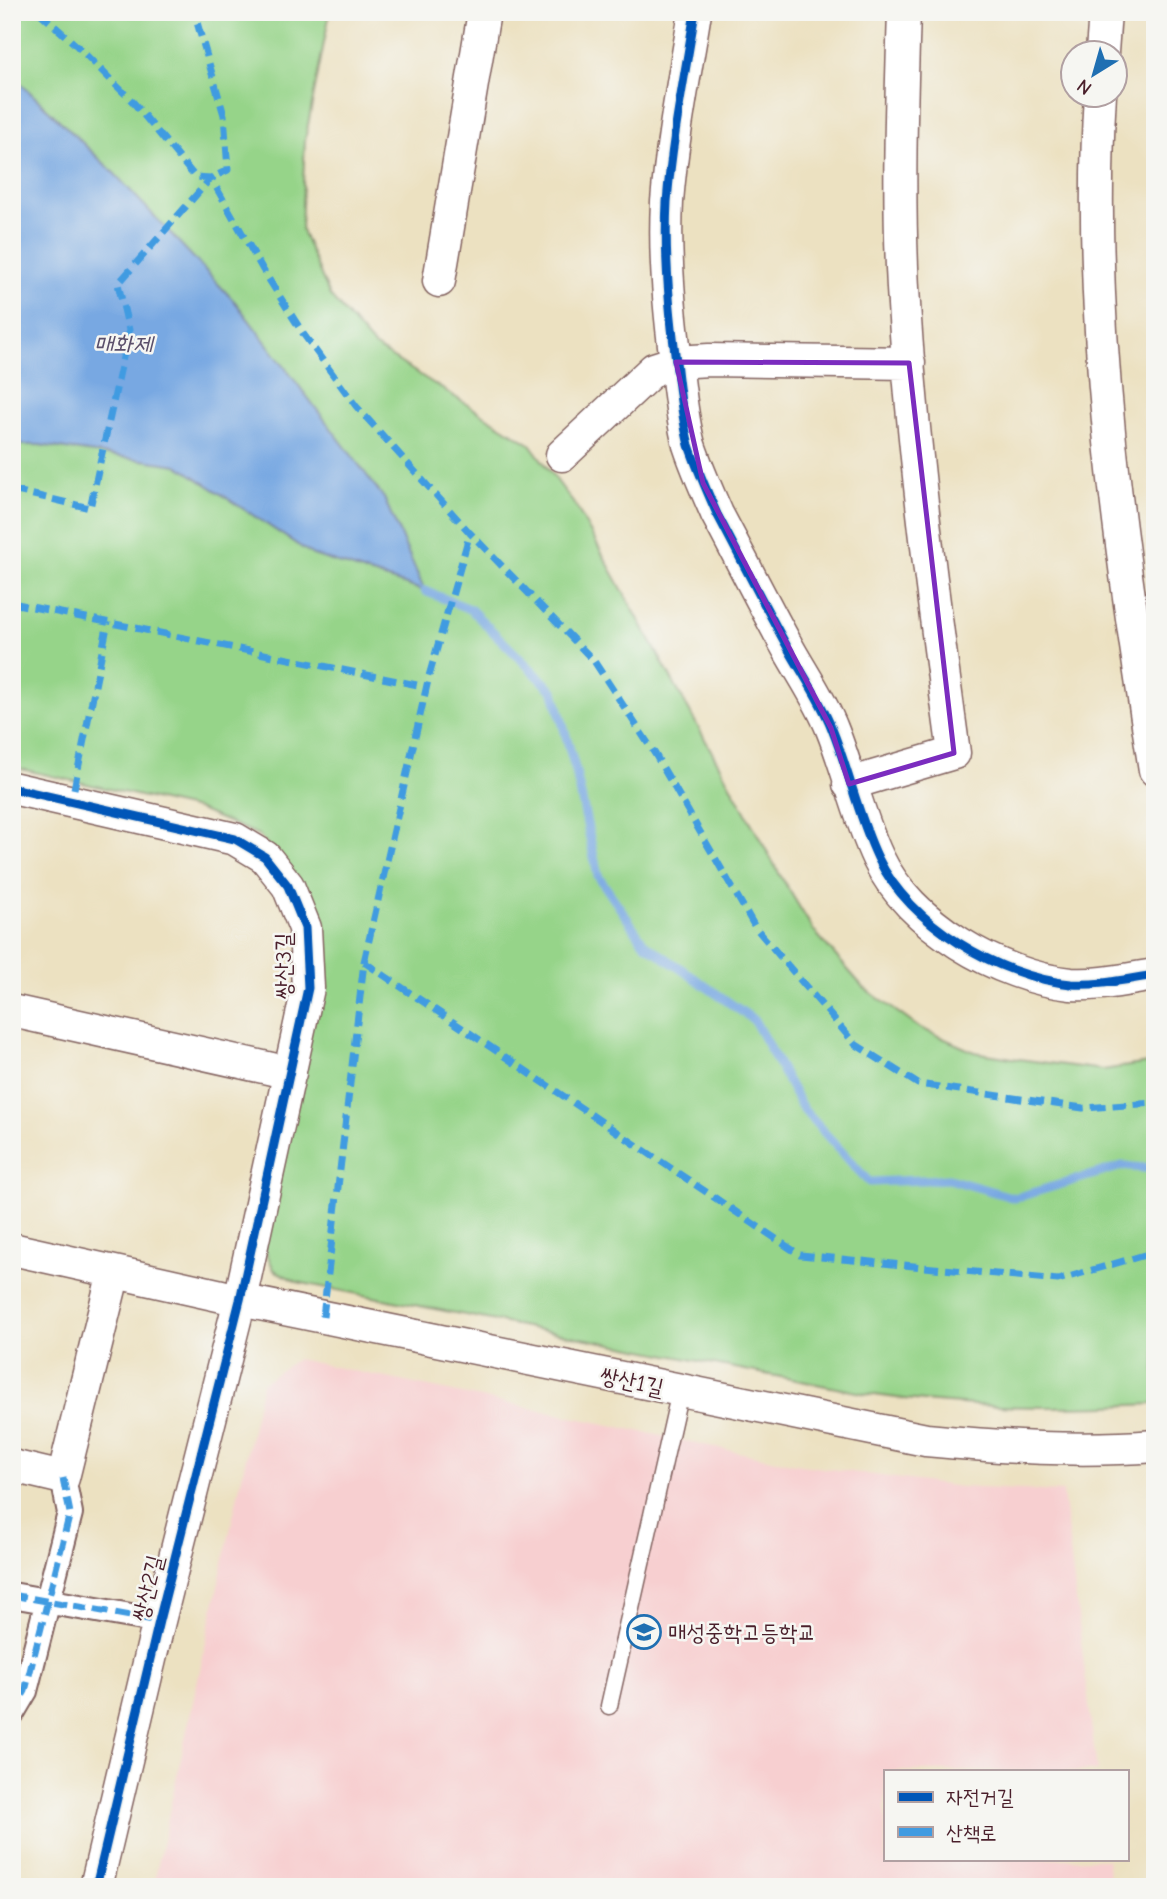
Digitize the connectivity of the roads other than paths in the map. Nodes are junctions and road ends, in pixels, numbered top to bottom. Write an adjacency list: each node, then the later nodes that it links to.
1 (484, 12): 7 (street)
2 (695, 12): 8 (street)
3 (904, 12): 9 (street)
4 (1105, 12): 5 (street)
5 (1103, 38)
6 (1099, 108): 11 (street)
7 (439, 281)
8 (676, 362): 9 (street); 10 (street); 13 (street)
9 (909, 363): 13 (street)
10 (562, 454)
11 (1148, 681): 12 (street)
12 (1155, 770)
13 (849, 784): 15 (street)
14 (12, 788): 17 (street, 쌍산3길)
15 (1155, 975)
16 (12, 1011): 17 (street)
17 (290, 1073): 20 (street, 쌍산3길)
18 (12, 1249): 19 (street, 쌍산1길)
19 (114, 1272): 20 (street, 쌍산1길); 24 (street)
20 (240, 1300): 21 (street, 쌍산1길); 27 (street, 쌍산2길)
21 (680, 1391): 22 (street, 쌍산1길); 28 (lane)
22 (1155, 1446)
23 (12, 1466): 24 (street)
24 (62, 1478): 26 (street)
25 (12, 1595): 26 (street)
26 (48, 1602): 27 (street); 29 (street)
27 (159, 1621): 30 (street, 쌍산2길)
28 (609, 1706)
29 (12, 1713)
30 (96, 1887)

